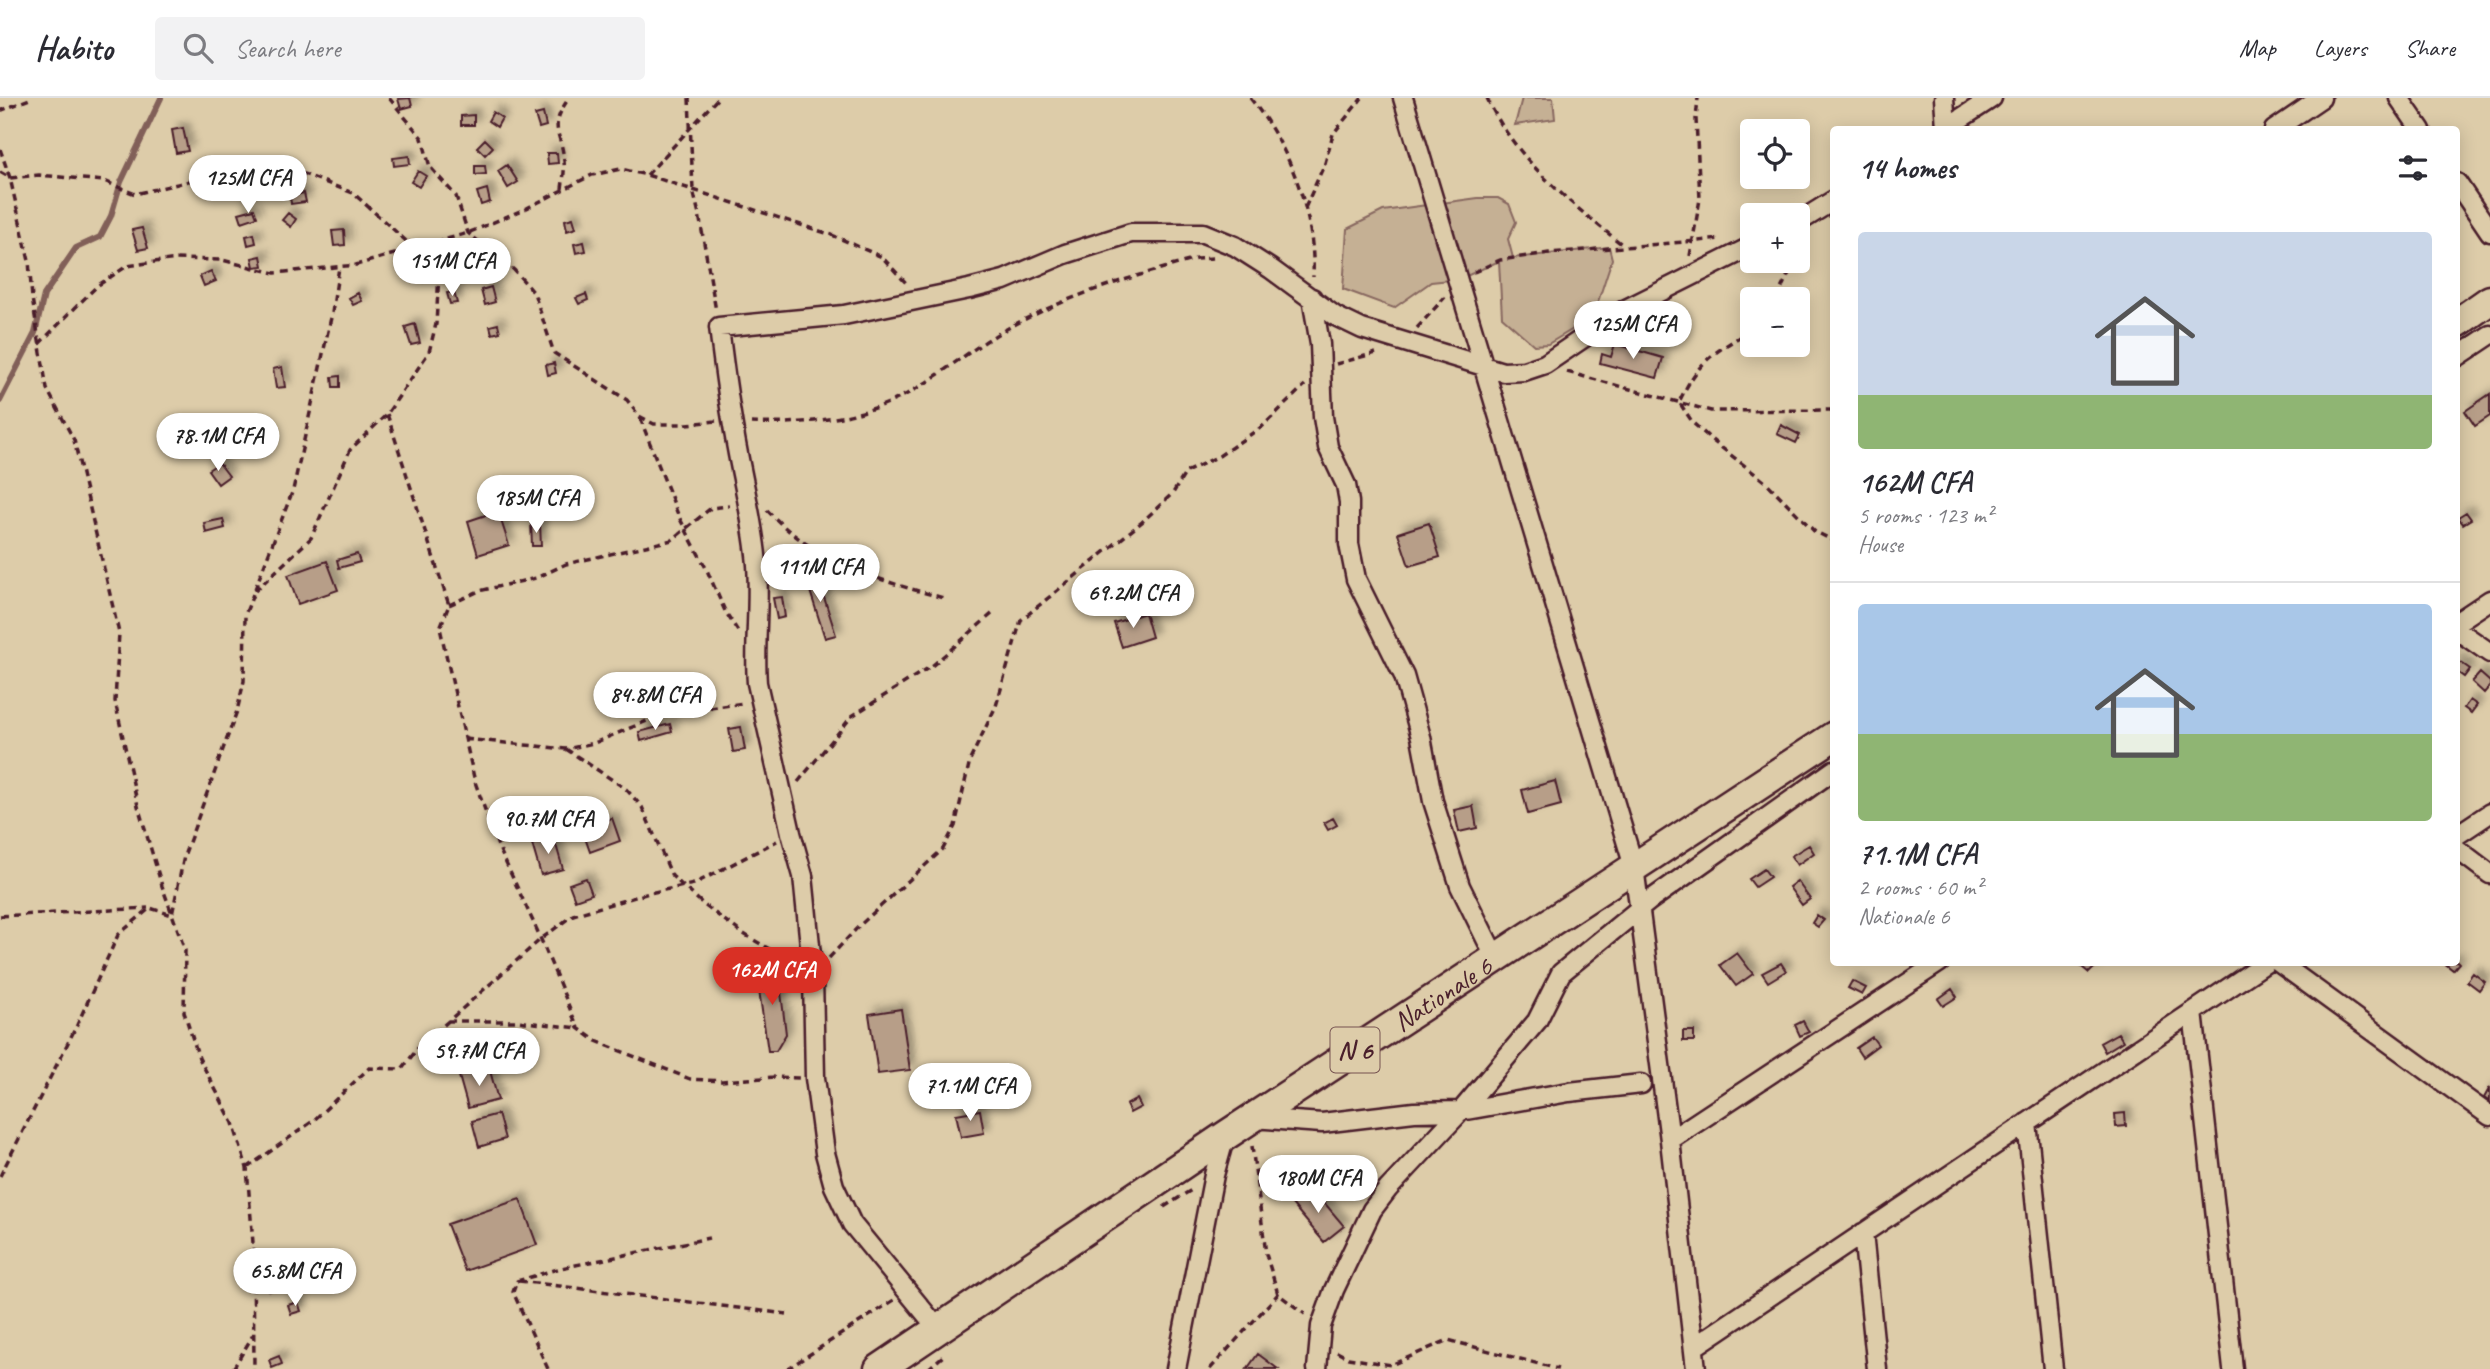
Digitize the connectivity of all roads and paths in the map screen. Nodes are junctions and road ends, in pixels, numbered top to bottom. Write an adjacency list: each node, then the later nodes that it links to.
1 (32, 98): 15 (path)
2 (388, 98): 32 (path)
3 (569, 98): 26 (path)
4 (689, 98): 16 (path)
5 (718, 98): 16 (path)
6 (1250, 98): 29 (path)
7 (1362, 98): 29 (path)
8 (1403, 98): 42 (street)
9 (1488, 98): 36 (path)
10 (1699, 98): 35 (path)
11 (1944, 98): 17 (street)
12 (1992, 98): 18 (street)
13 (2321, 98): 19 (street)
14 (2399, 98): 20 (street)
15 (0, 111)
16 (690, 126): 23 (path); 27 (path)
17 (1945, 126)
18 (1948, 126)
19 (2280, 126)
20 (2417, 126)
21 (0, 149): 24 (path)
22 (0, 172): 24 (path)
23 (647, 175): 26 (path); 27 (path)
24 (10, 178): 37 (path); 51 (path)
25 (2460, 187): 31 (street)
26 (562, 190): 32 (path)
27 (693, 191): 43 (path); 47 (path)
28 (1830, 202): 30 (street)
29 (1305, 208): 44 (path)
30 (1810, 215)
31 (2490, 232)
32 (468, 233): 33 (path); 59 (path)
33 (453, 237): 37 (path); 58 (path)
34 (1728, 239): 35 (path)
35 (1693, 242): 36 (path); 41 (path)
36 (1624, 246): 42 (path)
37 (415, 249): 40 (path)
38 (1740, 252): 41 (street)
39 (1250, 256): 43 (street); 44 (street); 60 (path)
40 (339, 267): 51 (path); 65 (path)
41 (1687, 277): 53 (street)
42 (1458, 281): 50 (path); 54 (street)
43 (919, 298): 47 (street)
44 (1312, 298): 50 (street); 55 (street)
45 (2490, 300): 46 (main road)
46 (2460, 321)
47 (719, 327): 60 (street)
48 (2490, 335): 52 (street)
49 (1740, 337): 56 (path)
50 (1404, 343): 54 (street); 55 (path)
51 (39, 344): 89 (path)
52 (2460, 354)
53 (1545, 364): 54 (street); 56 (path)
54 (1483, 366): 84 (street)
55 (1322, 368): 92 (street); 96 (path)
56 (1679, 402): 57 (path); 64 (path)
57 (1830, 410)
58 (387, 414): 65 (path); 68 (path)
59 (639, 416): 60 (path); 63 (path)
60 (734, 423): 61 (street)
61 (745, 485): 62 (street); 66 (path)
62 (749, 504): 63 (path); 73 (street)
63 (685, 529): 68 (path); 73 (path)
64 (1830, 539)
65 (254, 593): 89 (path)
66 (947, 599)
67 (2490, 600): 70 (street)
68 (449, 605): 75 (path)
69 (993, 613): 79 (path)
70 (2460, 620)
71 (2460, 632): 72 (street)
72 (2490, 653)
73 (755, 658): 74 (street)
74 (760, 700): 77 (path); 79 (street)
75 (466, 739): 77 (path); 91 (path)
76 (1830, 739): 84 (main road, Nationale 6 / N 6)
77 (566, 749): 86 (path)
78 (1830, 773): 88 (street)
79 (783, 800): 81 (street)
80 (2490, 813): 82 (street)
81 (791, 833): 86 (path); 96 (street)
82 (2460, 833)
83 (2460, 851): 85 (street)
84 (1633, 867): 88 (street); 92 (main road, Nationale 6 / N 6)
85 (2490, 874)
86 (682, 885): 91 (path); 96 (path)
87 (150, 908): 89 (path); 90 (path); 109 (path)
88 (1639, 909): 102 (street); 107 (street)
89 (172, 915): 108 (path)
90 (0, 916)
91 (541, 939): 98 (path); 99 (path)
92 (1495, 957): 104 (main road, Nationale 6 / N 6)
93 (1934, 966): 107 (street)
94 (2261, 966): 97 (street)
95 (2284, 966): 103 (street)
96 (813, 975): 100 (street)
97 (2193, 1012): 105 (street); 132 (street)
98 (448, 1021): 99 (path); 108 (path)
99 (578, 1028): 100 (path)
100 (816, 1078): 113 (street)
101 (1641, 1084): 102 (street)
102 (1461, 1111): 104 (street); 118 (street)
103 (2490, 1116)
104 (1252, 1118): 106 (main road, Nationale 6 / N 6); 114 (path)
105 (2027, 1123): 110 (street); 131 (street)
106 (1225, 1136): 116 (main road, Nationale 6 / N 6); 125 (street)
107 (1670, 1140): 119 (street)
108 (247, 1168): 117 (path)
109 (0, 1176)
110 (1863, 1233): 119 (street); 130 (street)
111 (709, 1238): 112 (path)
112 (517, 1281): 115 (path); 122 (path)
113 (907, 1292): 116 (street); 123 (path)
114 (1278, 1294): 118 (path); 126 (path)
115 (787, 1314)
116 (939, 1330): 124 (main road, Nationale 6 / N 6)
117 (254, 1334): 120 (path); 121 (path)
118 (1320, 1335): 127 (street); 128 (path)
119 (1693, 1347): 129 (street)
120 (233, 1369)
121 (254, 1369)
122 (548, 1369)
123 (787, 1369)
124 (879, 1369)
125 (1176, 1369)
126 (1210, 1369)
127 (1317, 1369)
128 (1558, 1369)
129 (1696, 1369)
130 (1877, 1369)
131 (2053, 1369)
132 (2233, 1369)

